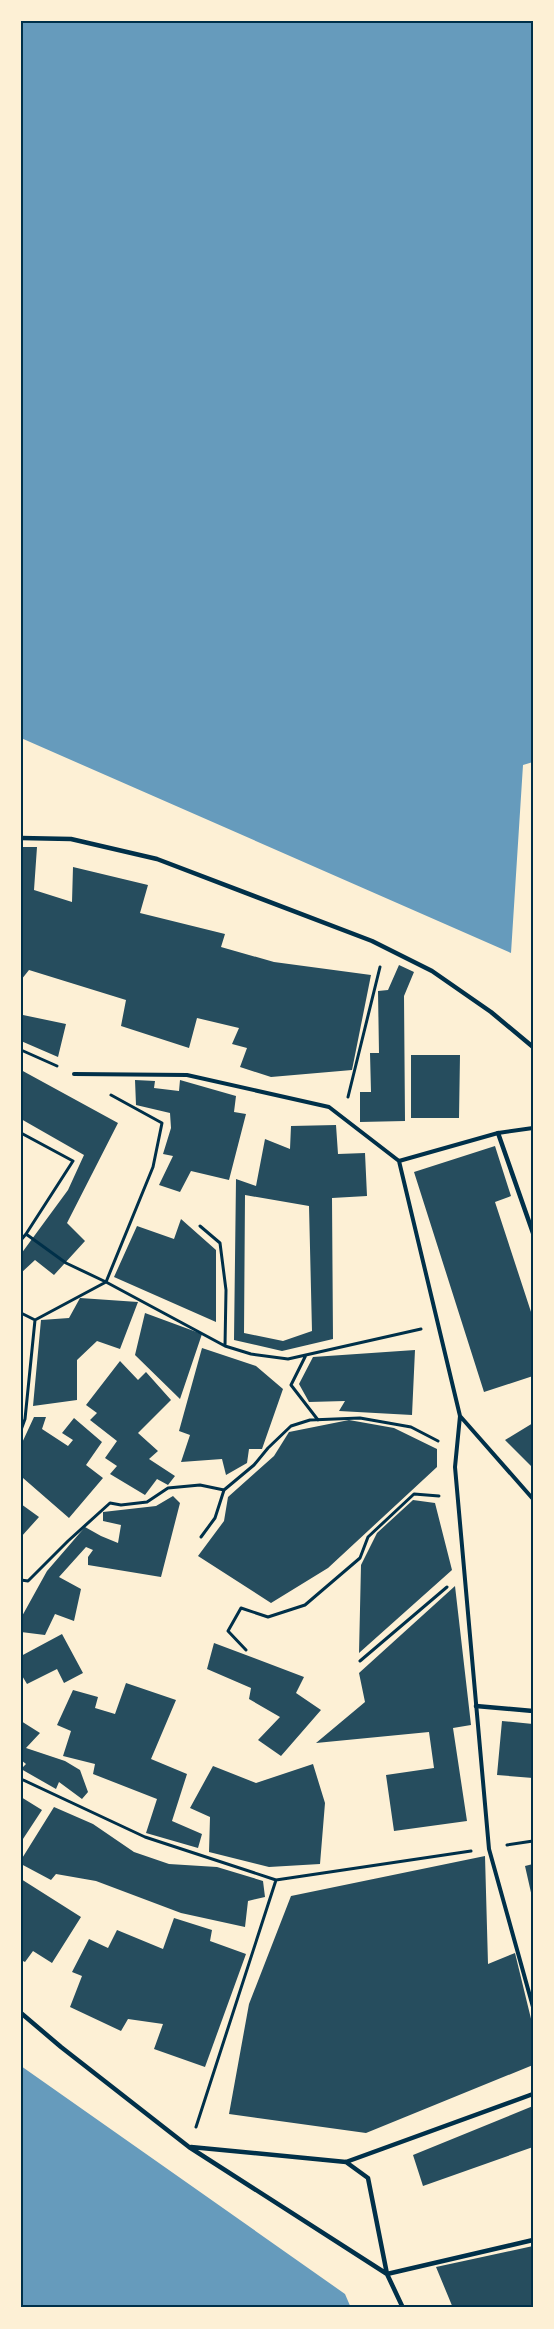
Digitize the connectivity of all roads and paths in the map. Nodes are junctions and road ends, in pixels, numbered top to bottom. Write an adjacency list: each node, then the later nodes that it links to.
1 (21, 838): 2 (street)
2 (385, 948): 3 (street); 7 (path)
3 (533, 1047)
4 (21, 1050): 5 (path)
5 (74, 1074): 7 (lane)
6 (106, 1092): 16 (path)
7 (343, 1117): 11 (lane)
8 (533, 1128): 10 (lane)
9 (21, 1133): 14 (path)
10 (498, 1133): 11 (lane); 13 (street)
11 (399, 1161): 19 (lane)
12 (200, 1226): 20 (path)
13 (533, 1233)
14 (26, 1234): 15 (path); 16 (path)
15 (21, 1240)
16 (106, 1282): 18 (path); 20 (path)
17 (21, 1313): 18 (path)
18 (34, 1320): 24 (path)
19 (439, 1325): 21 (path); 22 (lane)
20 (225, 1346): 21 (path)
21 (306, 1355): 23 (path)
22 (460, 1416): 25 (lane); 28 (lane)
23 (318, 1420): 25 (path); 26 (path)
24 (21, 1430)
25 (457, 1450): 27 (lane)
26 (224, 1490): 29 (path); 31 (path)
27 (457, 1496): 30 (lane); 32 (path)
28 (533, 1499)
29 (201, 1537)
30 (464, 1572): 33 (path); 34 (lane)
31 (21, 1580)
32 (246, 1650)
33 (360, 1661)
34 (476, 1706): 35 (street); 38 (lane)
35 (533, 1711)
36 (21, 1779): 39 (path)
37 (533, 1841): 38 (path)
38 (489, 1848): 39 (path); 40 (lane)
39 (276, 1880): 43 (path)
40 (533, 2007)
41 (21, 2013): 43 (street)
42 (533, 2094): 44 (street)
43 (189, 2147): 44 (street); 46 (street)
44 (346, 2162): 46 (street)
45 (533, 2240): 46 (street)
46 (387, 2274): 47 (street)
47 (403, 2308)

